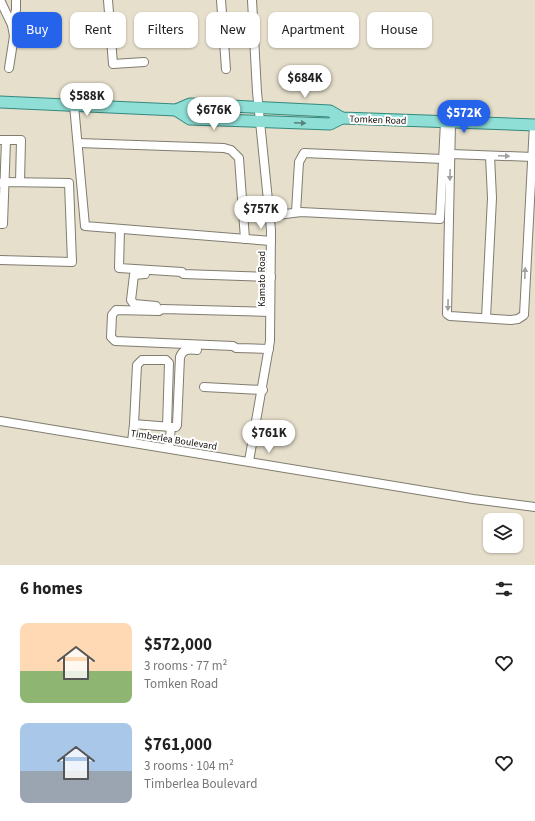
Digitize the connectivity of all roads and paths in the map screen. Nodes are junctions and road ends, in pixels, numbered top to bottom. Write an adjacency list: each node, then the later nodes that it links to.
1 (0, 0): 7 (street)
2 (16, 0): 6 (street)
3 (108, 0): 9 (street)
4 (221, 0): 11 (street)
5 (252, 0): 14 (street, Kamato Road)
6 (15, 12)
7 (12, 25)
8 (12, 48): 10 (street)
9 (144, 62)
10 (9, 68)
11 (226, 69)
12 (0, 102): 13 (main road, Tomken Road)
13 (74, 105): 15 (main road, Tomken Road); 21 (street)
14 (259, 108): 15 (main road, Tomken Road); 16 (main road, Tomken Road); 17 (street, Kamato Road)
15 (176, 110): 17 (main road, Tomken Road)
16 (342, 118): 17 (main road, Tomken Road, one-way to 16); 18 (main road, Tomken Road)
17 (261, 122): 29 (street, Kamato Road)
18 (448, 122): 19 (main road, Tomken Road); 22 (street); 25 (street)
19 (534, 124): 24 (street)
20 (3, 140): 26 (street); 27 (street)
21 (78, 143): 31 (street); 32 (street)
22 (451, 154): 23 (street); 39 (street, one-way to 39)
23 (490, 156): 24 (street, one-way to 24); 39 (street)
24 (533, 157): 39 (street, one-way to 24)
25 (443, 159): 28 (street); 28 (street)
26 (20, 182): 27 (street); 34 (street)
27 (2, 183): 30 (street)
28 (296, 212): 29 (street)
29 (270, 216): 33 (street, Kamato Road)
30 (0, 224)
31 (120, 229): 32 (street); 35 (street)
32 (245, 239): 33 (street)
33 (271, 241): 36 (street, Kamato Road)
34 (0, 260)
35 (183, 274): 36 (street); 37 (street)
36 (271, 277): 38 (street, Kamato Road)
37 (162, 309): 38 (street); 40 (street)
38 (270, 312): 41 (street, Kamato Road)
39 (486, 318)
40 (236, 348): 41 (street); 46 (street)
41 (269, 349): 43 (street, Kamato Road)
42 (204, 387): 43 (street)
43 (263, 390): 49 (street, Kamato Road)
44 (0, 421): 47 (street, Timberlea Boulevard)
45 (134, 424): 46 (street); 46 (street); 47 (street)
46 (169, 427): 48 (street)
47 (132, 442): 48 (street, Timberlea Boulevard)
48 (169, 448): 49 (street, Timberlea Boulevard)
49 (249, 461): 50 (street, Timberlea Boulevard)
50 (535, 507)

